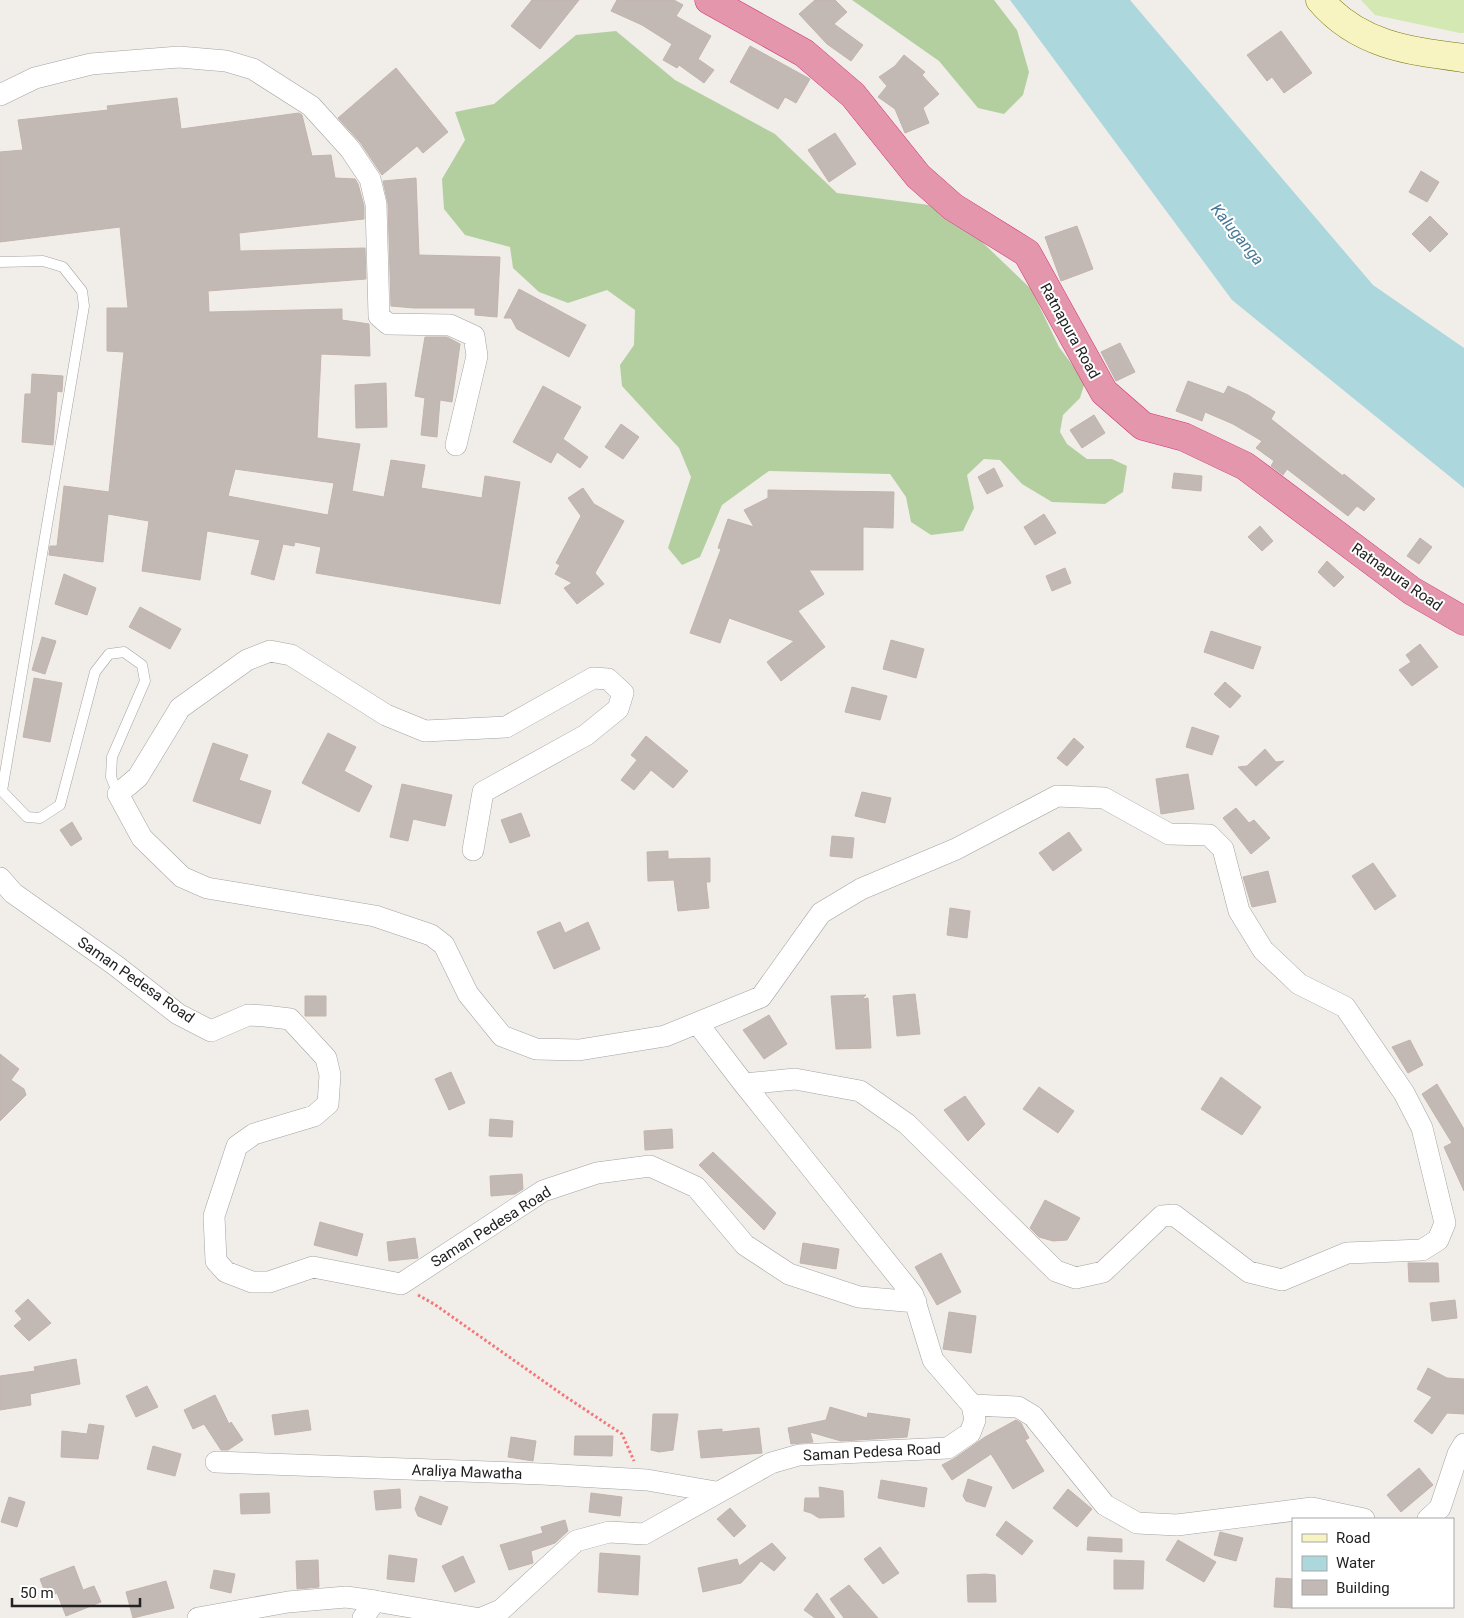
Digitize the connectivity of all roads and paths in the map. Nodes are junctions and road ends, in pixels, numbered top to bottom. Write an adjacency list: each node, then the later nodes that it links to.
1 (709, 0): 7 (highway, Ratnapura Road)
2 (1320, 0): 3 (street)
3 (1464, 58)
4 (0, 95): 6 (street)
5 (0, 262): 8 (lane)
6 (456, 445)
7 (1464, 622)
8 (118, 794): 9 (street); 11 (street)
9 (473, 850)
10 (0, 878): 13 (street, Saman Pedesa Road)
11 (698, 1024): 12 (street); 12 (street)
12 (744, 1084): 14 (street)
13 (401, 1284): 14 (street, Saman Pedesa Road); 18 (path)
14 (916, 1302): 15 (street)
15 (972, 1405): 19 (street, Saman Pedesa Road); 20 (street)
16 (1464, 1444): 21 (street)
17 (216, 1462): 18 (street, Araliya Mawatha)
18 (646, 1480): 19 (street, Araliya Mawatha)
19 (716, 1492): 25 (street, Saman Pedesa Road)
20 (1359, 1518)
21 (1429, 1518)
22 (369, 1610): 23 (street); 24 (street)
23 (198, 1618)
24 (475, 1618)
25 (482, 1618)

